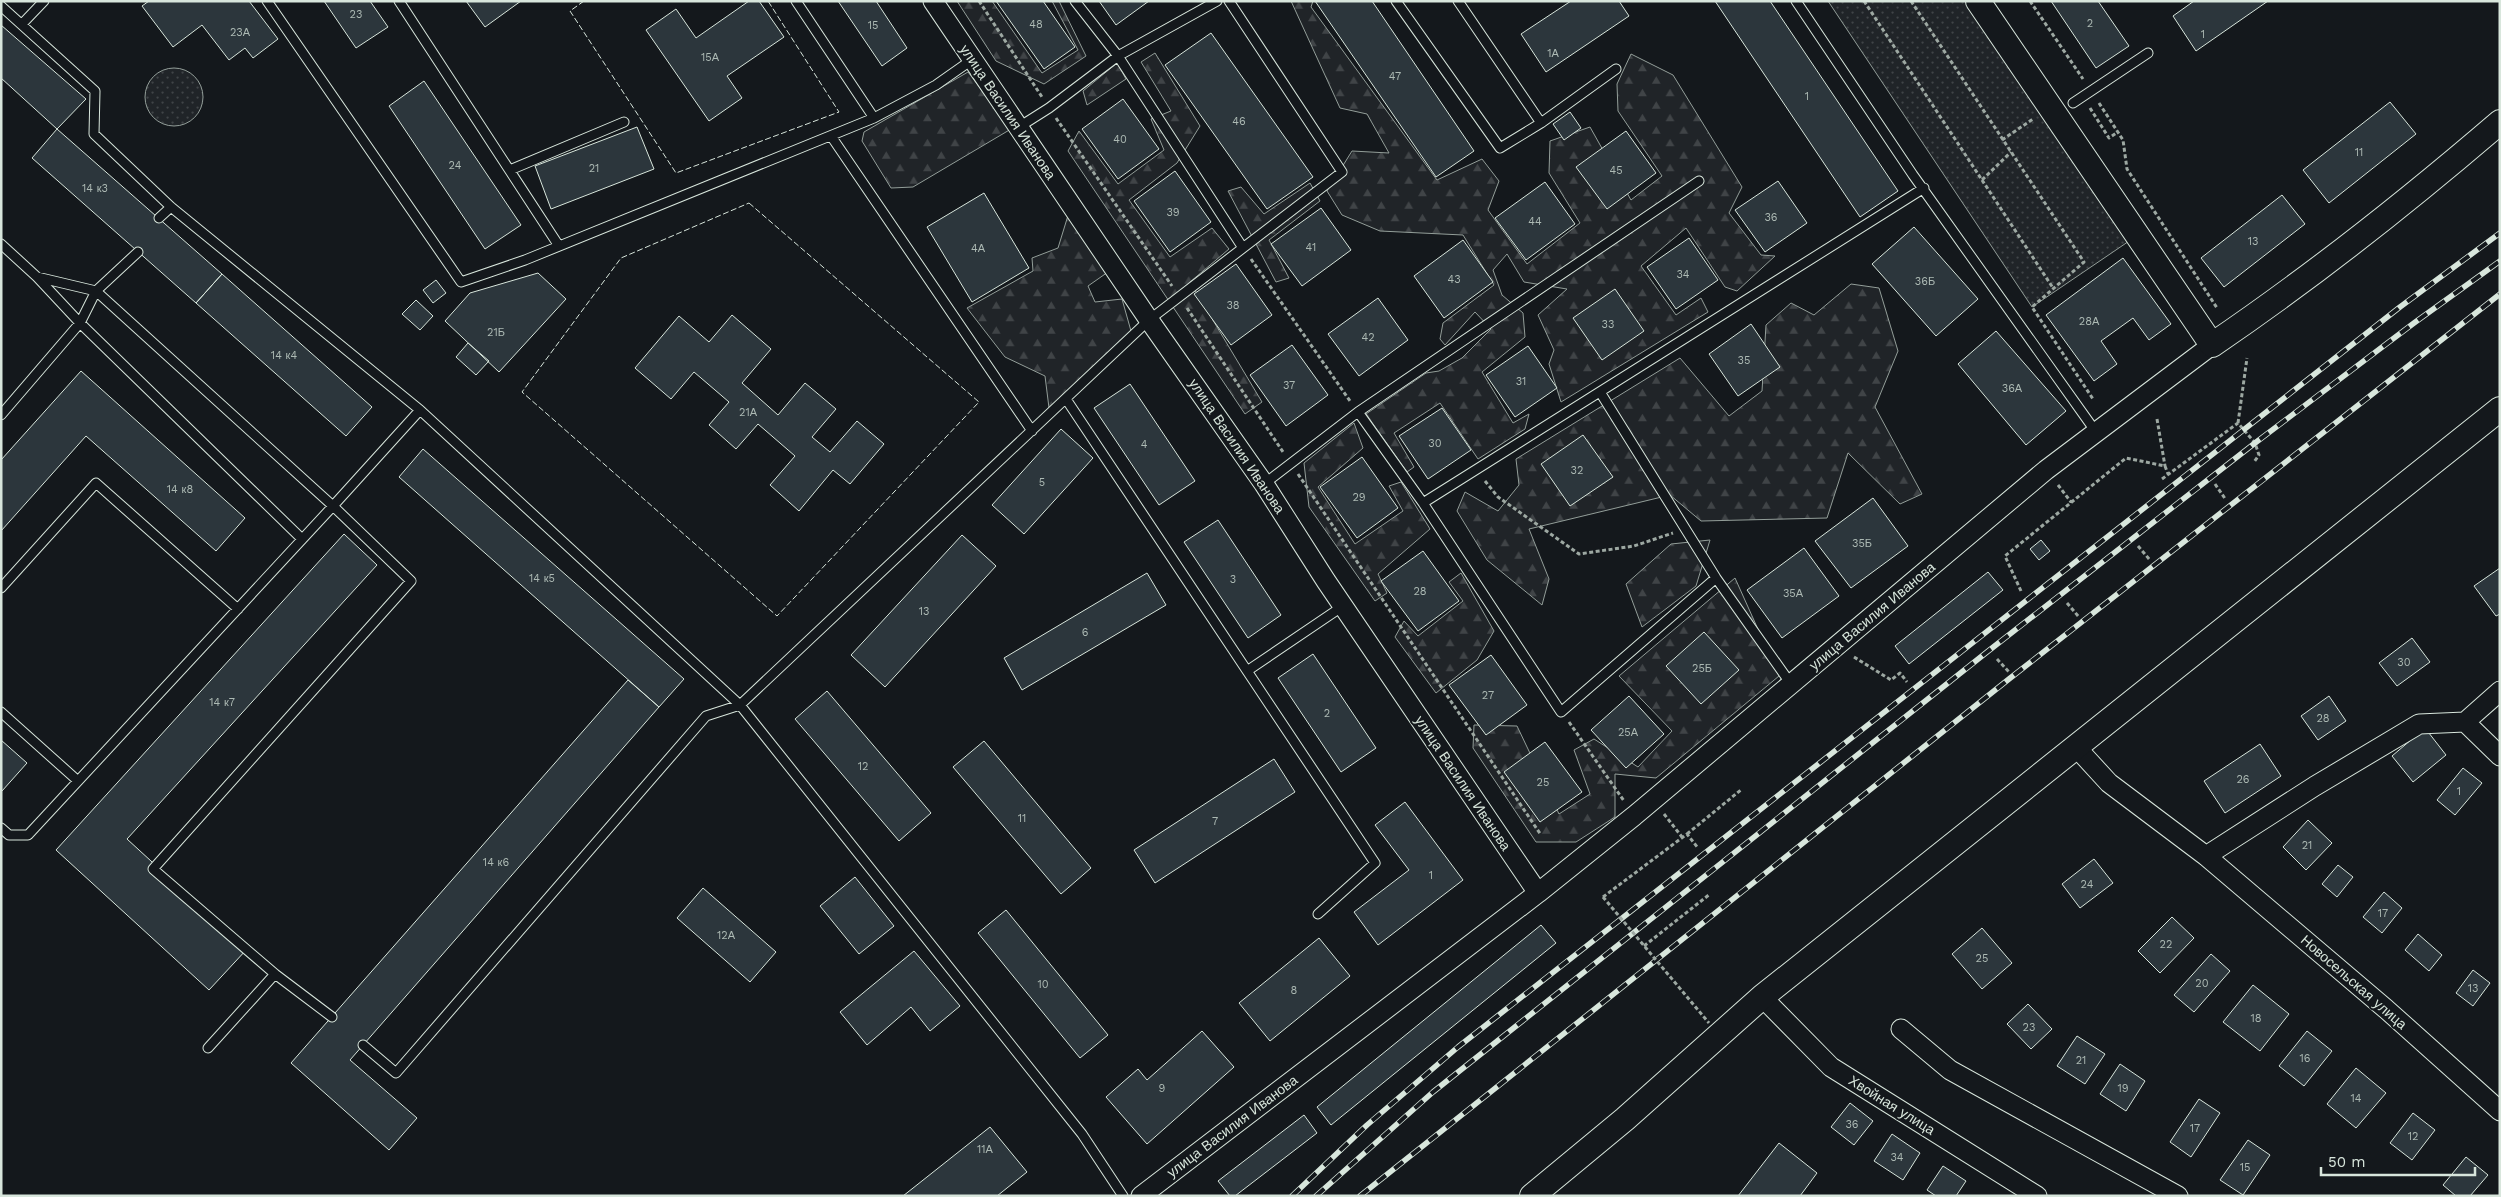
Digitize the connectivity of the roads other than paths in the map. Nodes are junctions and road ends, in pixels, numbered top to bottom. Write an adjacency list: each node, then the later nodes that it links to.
1 (44, 1): 14 (lane)
2 (267, 1): 32 (lane)
3 (796, 1): 20 (lane)
4 (933, 1): 17 (street, улица Василия Иванова)
5 (1075, 1): 16 (lane)
6 (1217, 1): 16 (lane)
7 (1229, 1): 33 (lane)
8 (1396, 1): 23 (lane)
9 (1458, 1): 23 (lane)
10 (1796, 1): 28 (lane)
11 (1978, 1): 39 (street)
12 (401, 2): 26 (lane)
13 (1, 6): 14 (lane)
14 (22, 24): 29 (lane)
15 (2148, 53): 19 (lane)
16 (1118, 56): 24 (lane); 33 (lane)
17 (973, 60): 20 (lane); 24 (street, улица Василия Иванова)
18 (1616, 69): 23 (lane)
19 (2073, 103)
20 (874, 118): 25 (lane)
21 (624, 122): 26 (lane)
22 (2500, 122): 39 (street)
23 (1541, 123)
24 (1019, 127): 37 (street, улица Василия Иванова)
25 (831, 136): 32 (lane); 47 (lane)
26 (510, 170): 32 (lane)
27 (1699, 182): 44 (lane)
28 (1924, 188): 40 (lane); 46 (lane)
29 (171, 207): 30 (lane); 43 (lane)
30 (159, 218)
31 (1, 244): 35 (lane)
32 (559, 246)
33 (1243, 248): 37 (lane)
34 (138, 252): 36 (lane)
35 (37, 277): 36 (lane); 38 (lane)
36 (96, 291): 38 (lane); 50 (lane)
37 (1149, 320): 41 (lane); 48 (street, улица Василия Иванова)
38 (80, 323): 45 (lane); 51 (lane)
39 (2212, 345): 46 (street, улица Василия Иванова)
40 (1600, 392): 49 (lane); 52 (lane)
41 (1066, 399): 47 (lane); 56 (lane)
42 (2500, 409): 62 (street)
43 (420, 410): 50 (lane); 59 (lane)
44 (1358, 412): 48 (lane); 49 (lane)
45 (1, 415)
46 (2102, 427): 57 (street, улица Василия Иванова)
47 (1032, 431): 59 (lane)
48 (1264, 484): 54 (street, улица Василия Иванова)
49 (1423, 503): 52 (lane)
50 (333, 506): 51 (lane); 69 (lane)
51 (302, 539): 55 (lane)
52 (1716, 578): 57 (lane)
53 (1, 588): 55 (lane)
54 (1343, 606): 56 (lane); 67 (street, улица Василия Иванова)
55 (238, 609): 64 (lane)
56 (1247, 671): 68 (lane)
57 (1790, 684): 67 (street, улица Василия Иванова)
58 (2500, 691): 61 (street)
59 (740, 705): 73 (lane); 76 (lane)
60 (1, 712): 64 (lane)
61 (2465, 722): 63 (street); 66 (street)
62 (2076, 747): 66 (street, Новосельская улица); 70 (street)
63 (2500, 756)
64 (78, 781): 65 (lane)
65 (1, 828)
66 (2206, 856): 75 (street, Новосельская улица)
67 (1538, 893): 77 (street, улица Василия Иванова)
68 (1318, 914)
69 (275, 974): 71 (lane); 74 (lane)
70 (1762, 997): 78 (street); 79 (street, Хвойная улица)
71 (332, 1017)
72 (1901, 1029): 80 (street)
73 (363, 1045)
74 (208, 1048)
75 (2500, 1111)
76 (1123, 1196)
77 (1141, 1196)
78 (1532, 1196)
79 (2037, 1196)
80 (2178, 1196)

